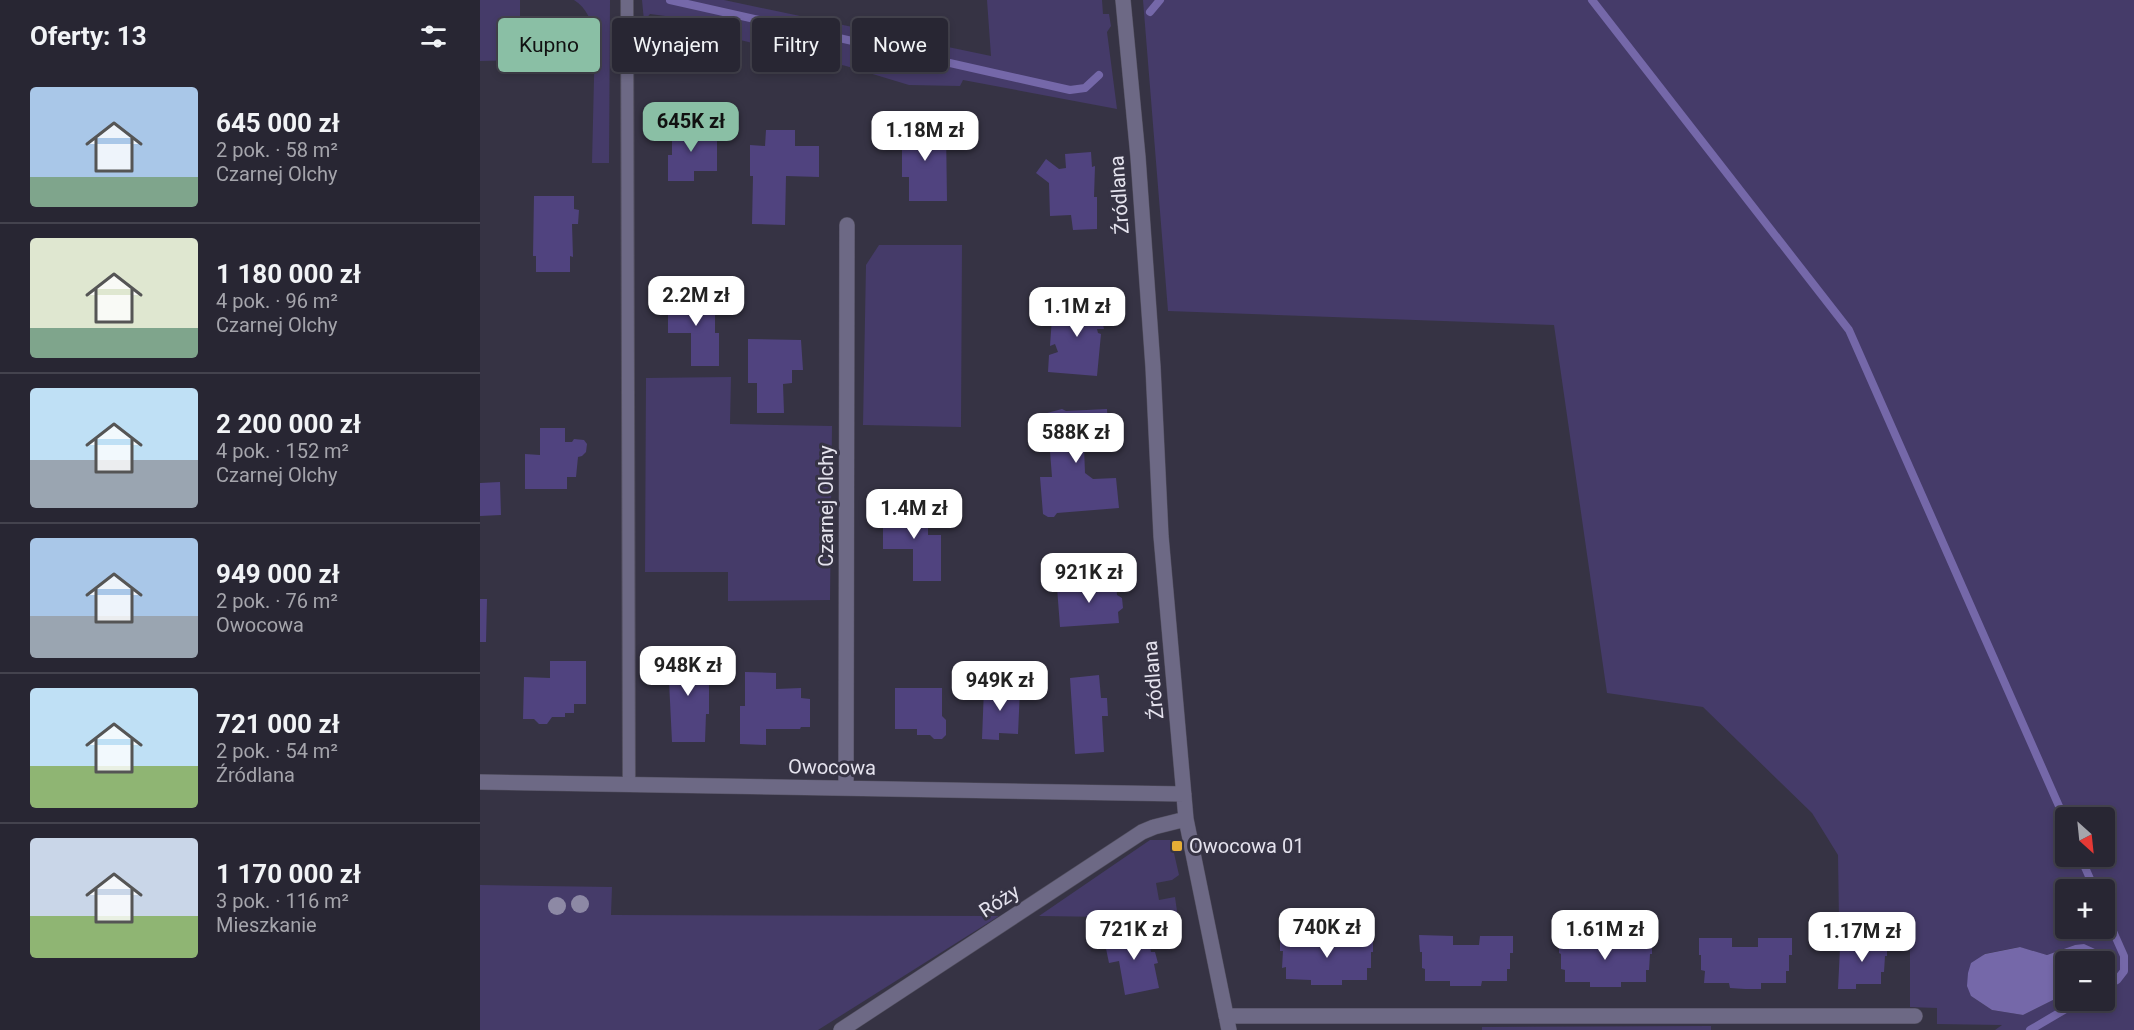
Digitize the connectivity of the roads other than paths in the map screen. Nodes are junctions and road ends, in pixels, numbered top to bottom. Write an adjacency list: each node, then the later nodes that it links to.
1 (627, 0): 5 (lane)
2 (1123, 0): 7 (street, Źródlana)
3 (847, 225): 6 (street, Czarnej Olchy)
4 (480, 782): 5 (street, Owocowa)
5 (629, 784): 6 (street, Owocowa)
6 (846, 788): 7 (street, Owocowa)
7 (1184, 794): 8 (street, Źródlana)
8 (1186, 819): 10 (street, Źródlana); 11 (street, Róży)
9 (1915, 1016): 10 (street)
10 (1228, 1023)
11 (841, 1030)

